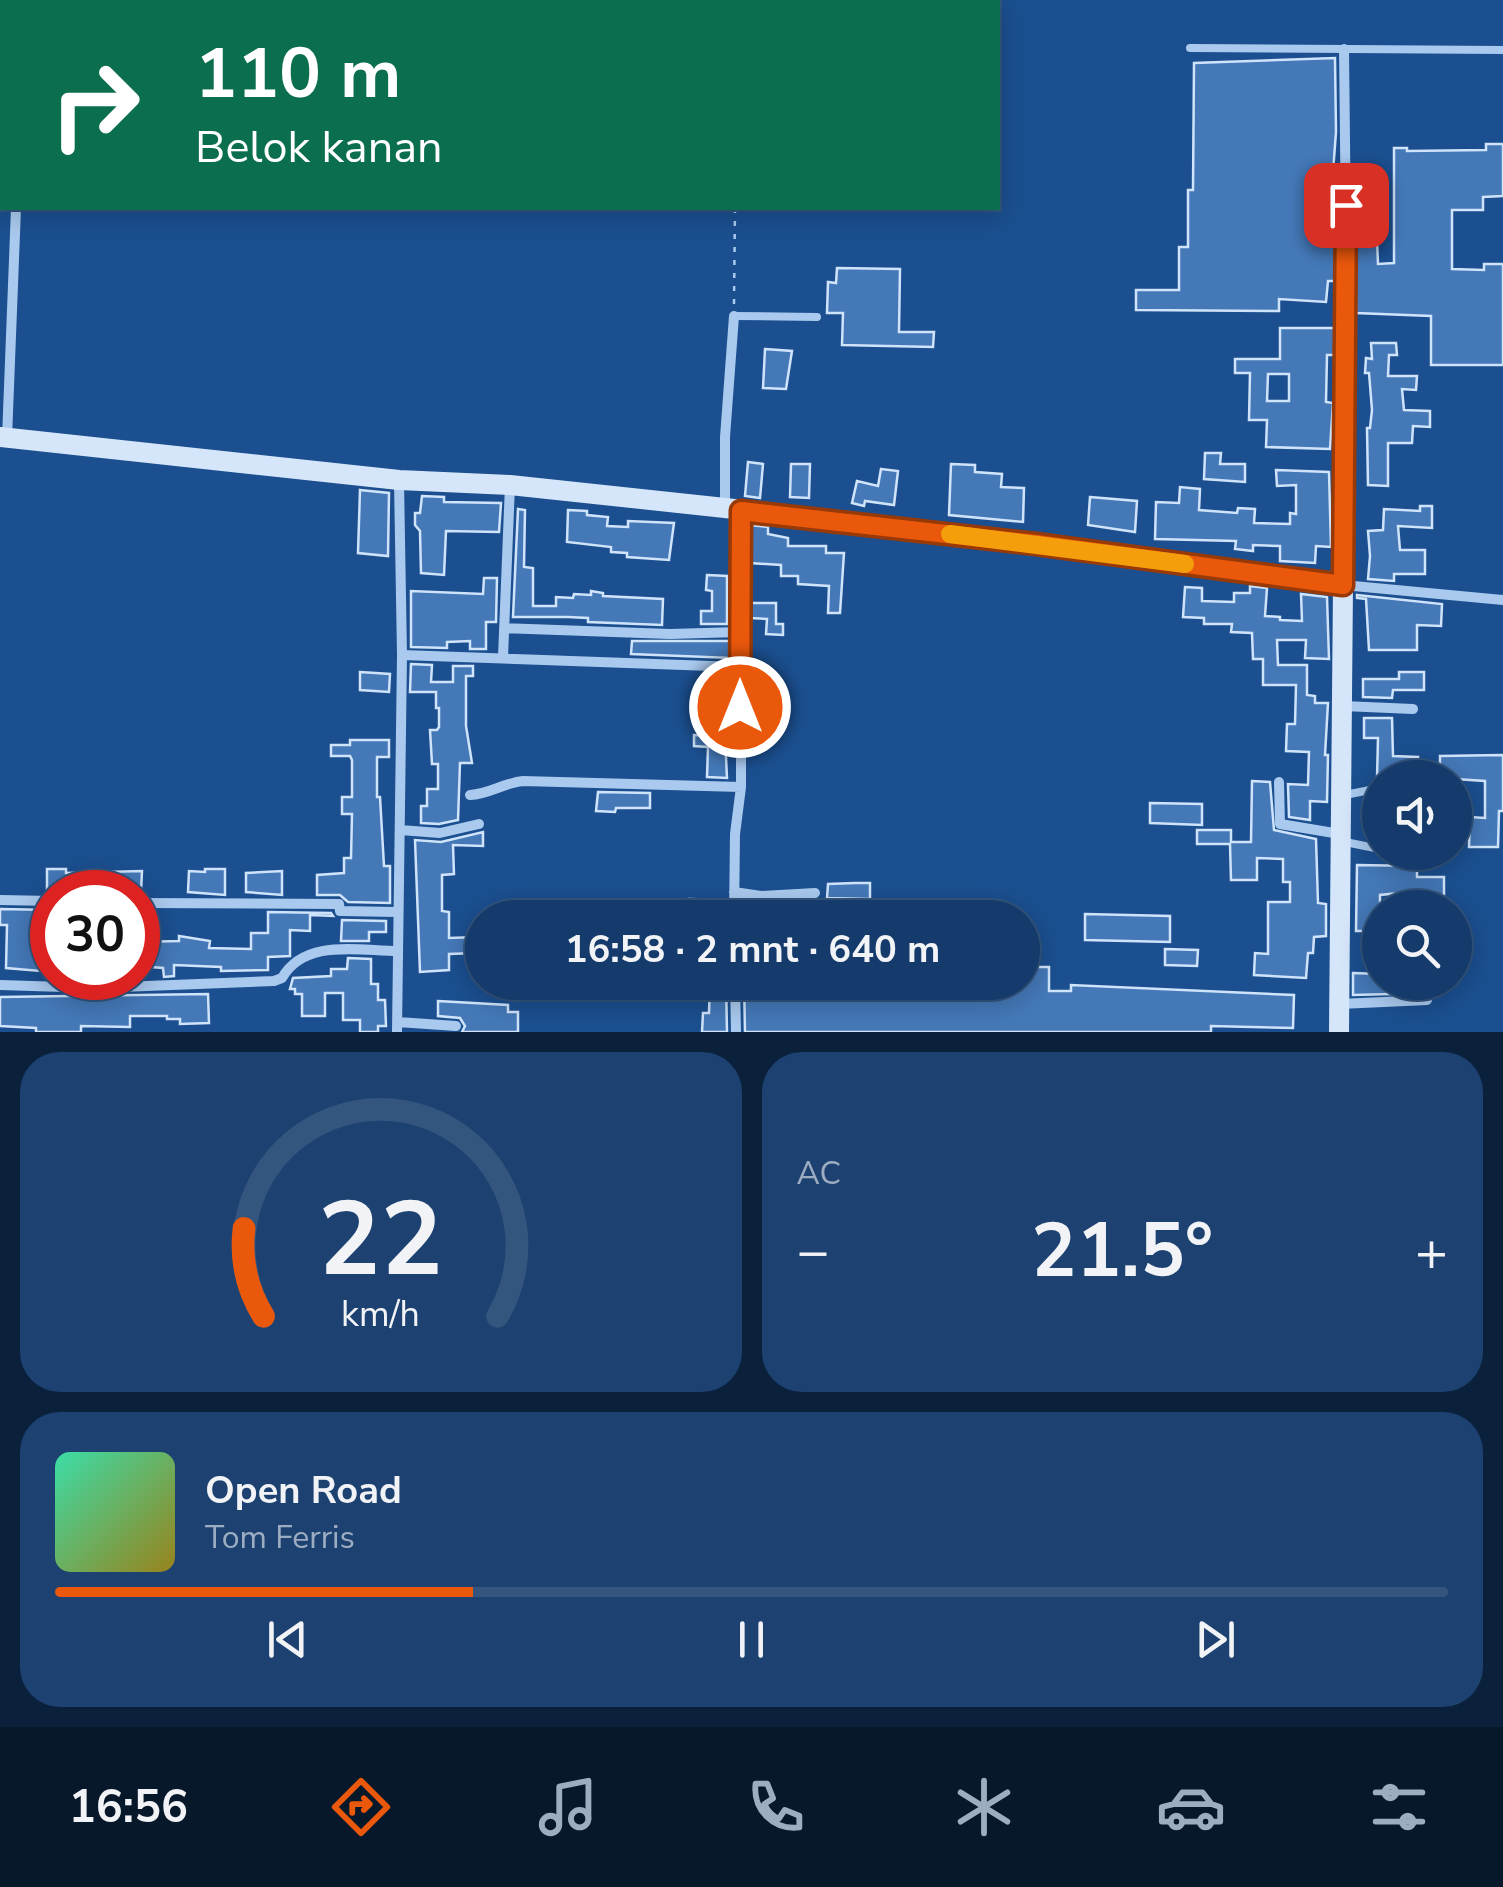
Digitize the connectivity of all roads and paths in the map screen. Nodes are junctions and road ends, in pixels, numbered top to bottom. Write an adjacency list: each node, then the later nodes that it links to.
1 (1190, 48): 2 (lane)
2 (1344, 49): 3 (lane); 14 (street)
3 (1503, 50)
4 (16, 210): 7 (street)
5 (736, 210): 8 (path)
6 (0, 284): 7 (street)
7 (13, 284): 10 (street)
8 (734, 316): 9 (lane); 13 (street)
9 (816, 317)
10 (4, 438): 11 (street)
11 (399, 480): 12 (street); 18 (street)
12 (510, 485): 13 (street); 16 (street)
13 (733, 510): 14 (street); 17 (street)
14 (1343, 585): 15 (street); 21 (street)
15 (1503, 600)
16 (504, 628): 17 (street); 19 (street)
17 (740, 632): 20 (street)
18 (402, 655): 19 (street); 29 (street)
19 (503, 657): 20 (street)
20 (739, 667): 24 (street)
21 (1343, 706): 22 (street); 27 (street)
22 (1414, 710)
23 (1280, 782): 30 (street)
24 (741, 786): 26 (street); 32 (street)
25 (1362, 792): 27 (lane)
26 (470, 795)
27 (1342, 796): 30 (street)
28 (479, 824): 29 (street)
29 (400, 830): 38 (street)
30 (1341, 837): 31 (lane); 43 (street)
31 (1362, 843)
32 (734, 892): 33 (street); 35 (street)
33 (816, 894)
34 (0, 900): 36 (street)
35 (734, 900)
36 (30, 901)
37 (160, 903): 38 (street)
38 (398, 912): 39 (street)
39 (398, 951): 40 (street); 45 (street)
40 (0, 986)
41 (735, 1000): 46 (street)
42 (1427, 1000): 43 (street)
43 (1340, 1004): 47 (street)
44 (456, 1026): 45 (street)
45 (397, 1027)
46 (736, 1032)
47 (1339, 1032)

